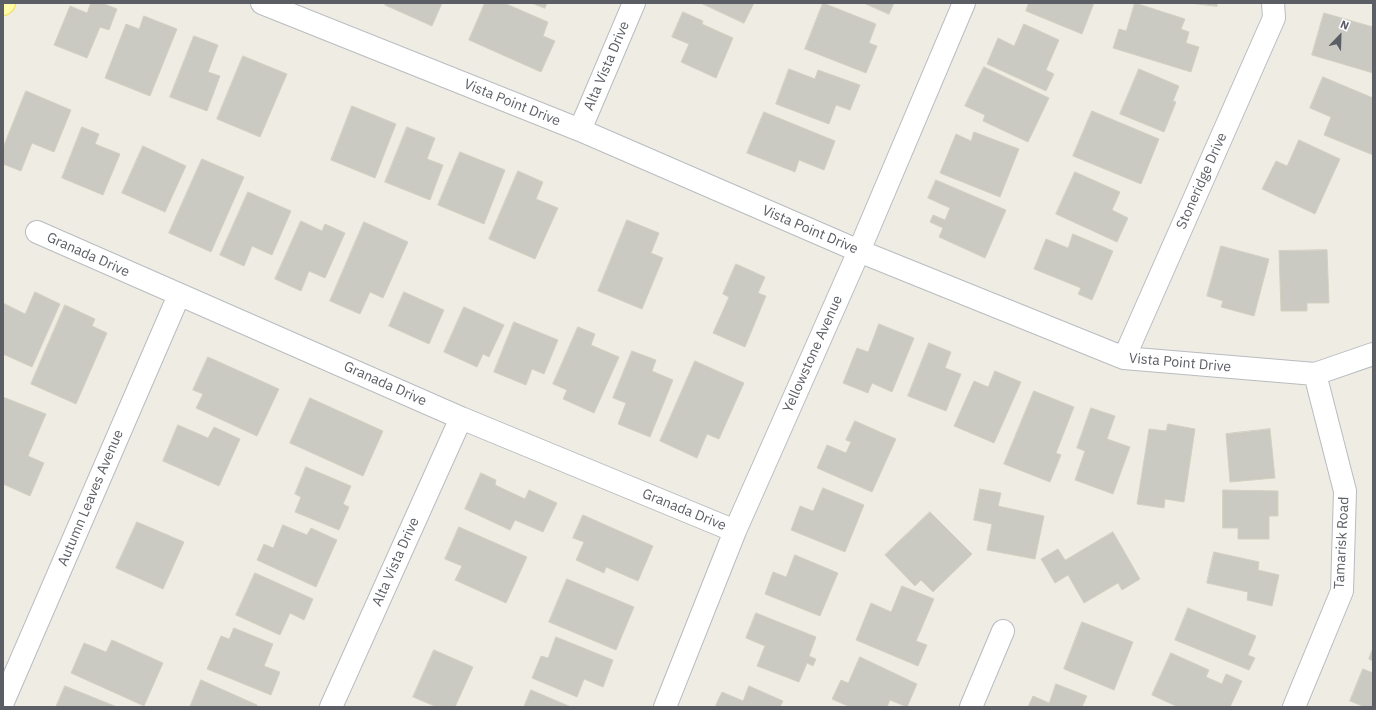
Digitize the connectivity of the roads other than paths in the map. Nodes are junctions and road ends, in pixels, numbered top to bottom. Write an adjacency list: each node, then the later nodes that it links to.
1 (262, 3): 5 (street, Vista Point Drive)
2 (634, 3): 6 (street, Alta Vista Drive)
3 (964, 3): 8 (street, Yellowstone Avenue)
4 (1273, 3): 11 (street, Stoneridge Drive)
5 (296, 9): 6 (street, Vista Point Drive)
6 (580, 130): 8 (street, Vista Point Drive)
7 (37, 232): 9 (street, Granada Drive)
8 (859, 251): 11 (street, Vista Point Drive); 14 (street, Yellowstone Avenue)
9 (179, 294): 13 (street, Granada Drive); 16 (street, Autumn Leaves Avenue)
10 (1373, 354): 12 (street, Vista Point Drive)
11 (1124, 358): 12 (street, Vista Point Drive)
12 (1315, 374): 20 (street, Tamarisk Road)
13 (461, 418): 14 (street, Granada Drive); 17 (street, Alta Vista Drive)
14 (735, 531): 18 (street, Yellowstone Avenue)
15 (1003, 632): 19 (street)
16 (3, 702)
17 (331, 707)
18 (665, 707)
19 (971, 707)
20 (1294, 707)

